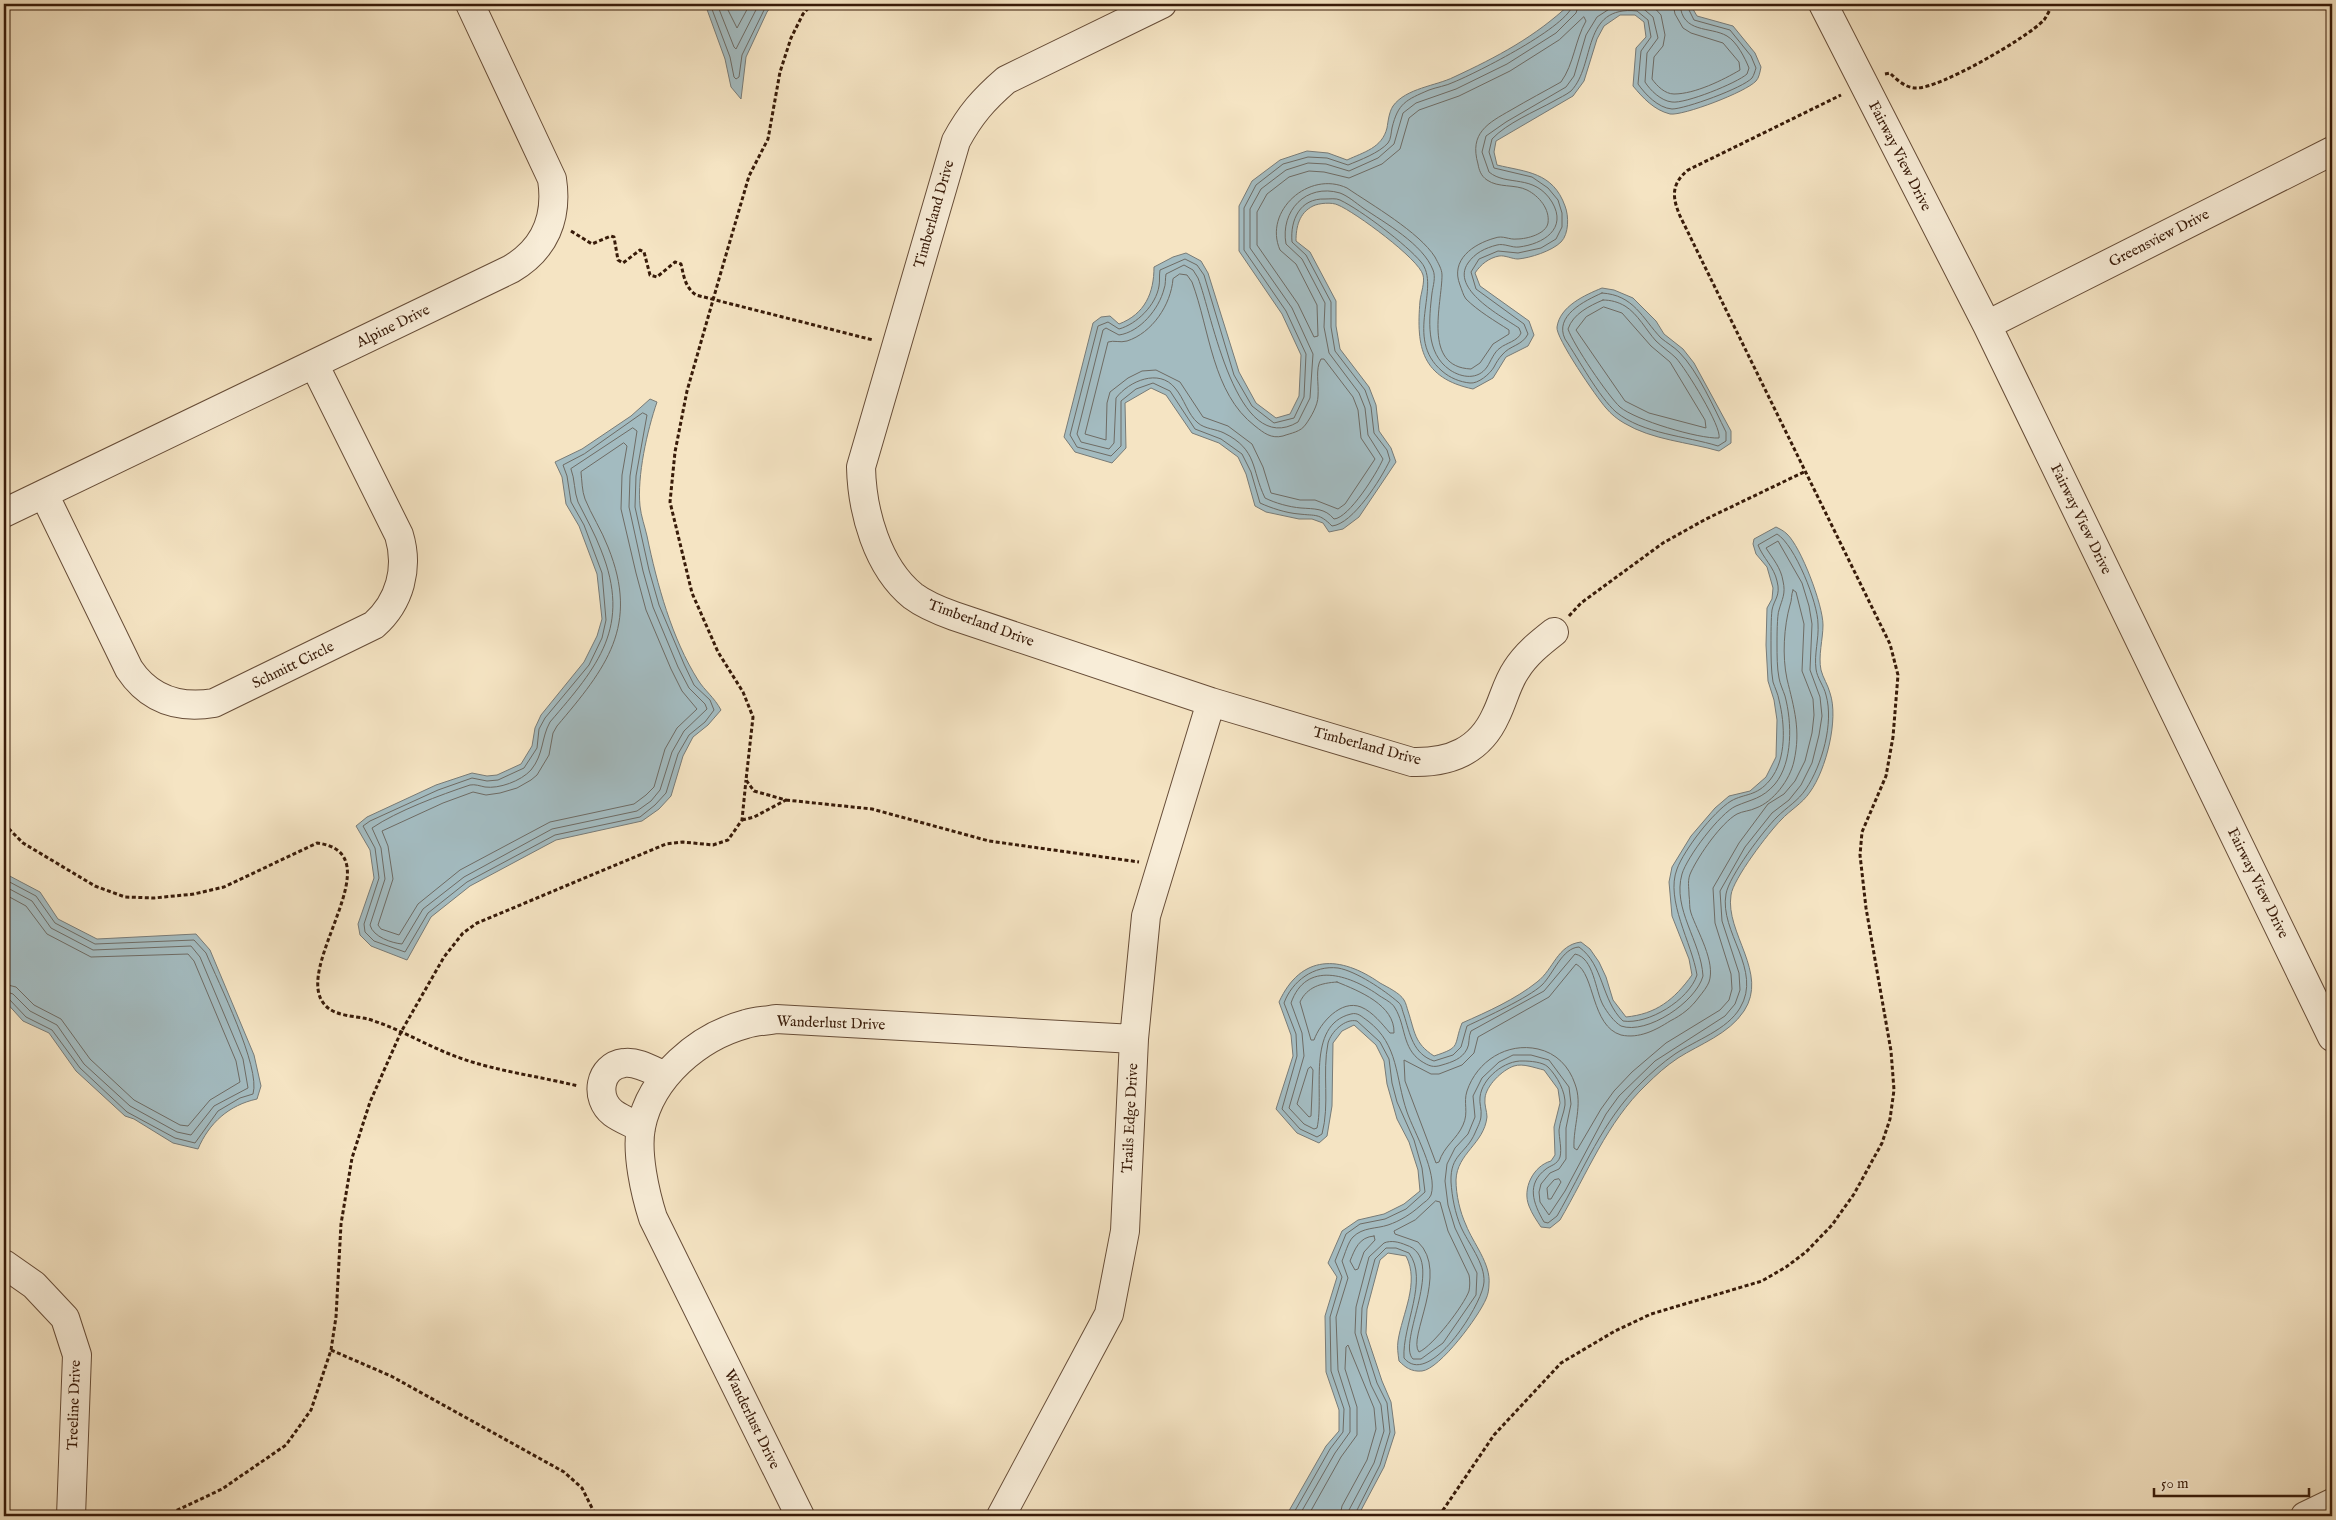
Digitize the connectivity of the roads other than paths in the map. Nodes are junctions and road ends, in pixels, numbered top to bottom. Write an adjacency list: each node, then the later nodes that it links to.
1 (470, 4): 6 (street, Alpine Drive)
2 (1162, 4): 10 (street, Timberland Drive)
3 (1823, 4): 5 (street, Fairway View Drive)
4 (2332, 151): 5 (street, Greensview Drive)
5 (1987, 325): 11 (street, Fairway View Drive)
6 (314, 364): 7 (street, Alpine Drive); 7 (street, Schmitt Circle)
7 (44, 494): 8 (street, Alpine Drive)
8 (4, 513)
9 (1554, 632): 10 (street, Timberland Drive)
10 (1212, 702): 12 (street, Trails Edge Drive)
11 (2332, 1037)
12 (1134, 1039): 13 (street, Wanderlust Drive); 19 (street, Trails Edge Drive)
13 (665, 1076): 14 (street, Wanderlust Drive); 14 (street)
14 (641, 1128): 18 (street, Wanderlust Drive)
15 (4, 1264): 17 (street, Treeline Drive)
16 (2332, 1503): 20 (street)
17 (71, 1516)
18 (800, 1516)
19 (1001, 1516)
20 (2305, 1516)

